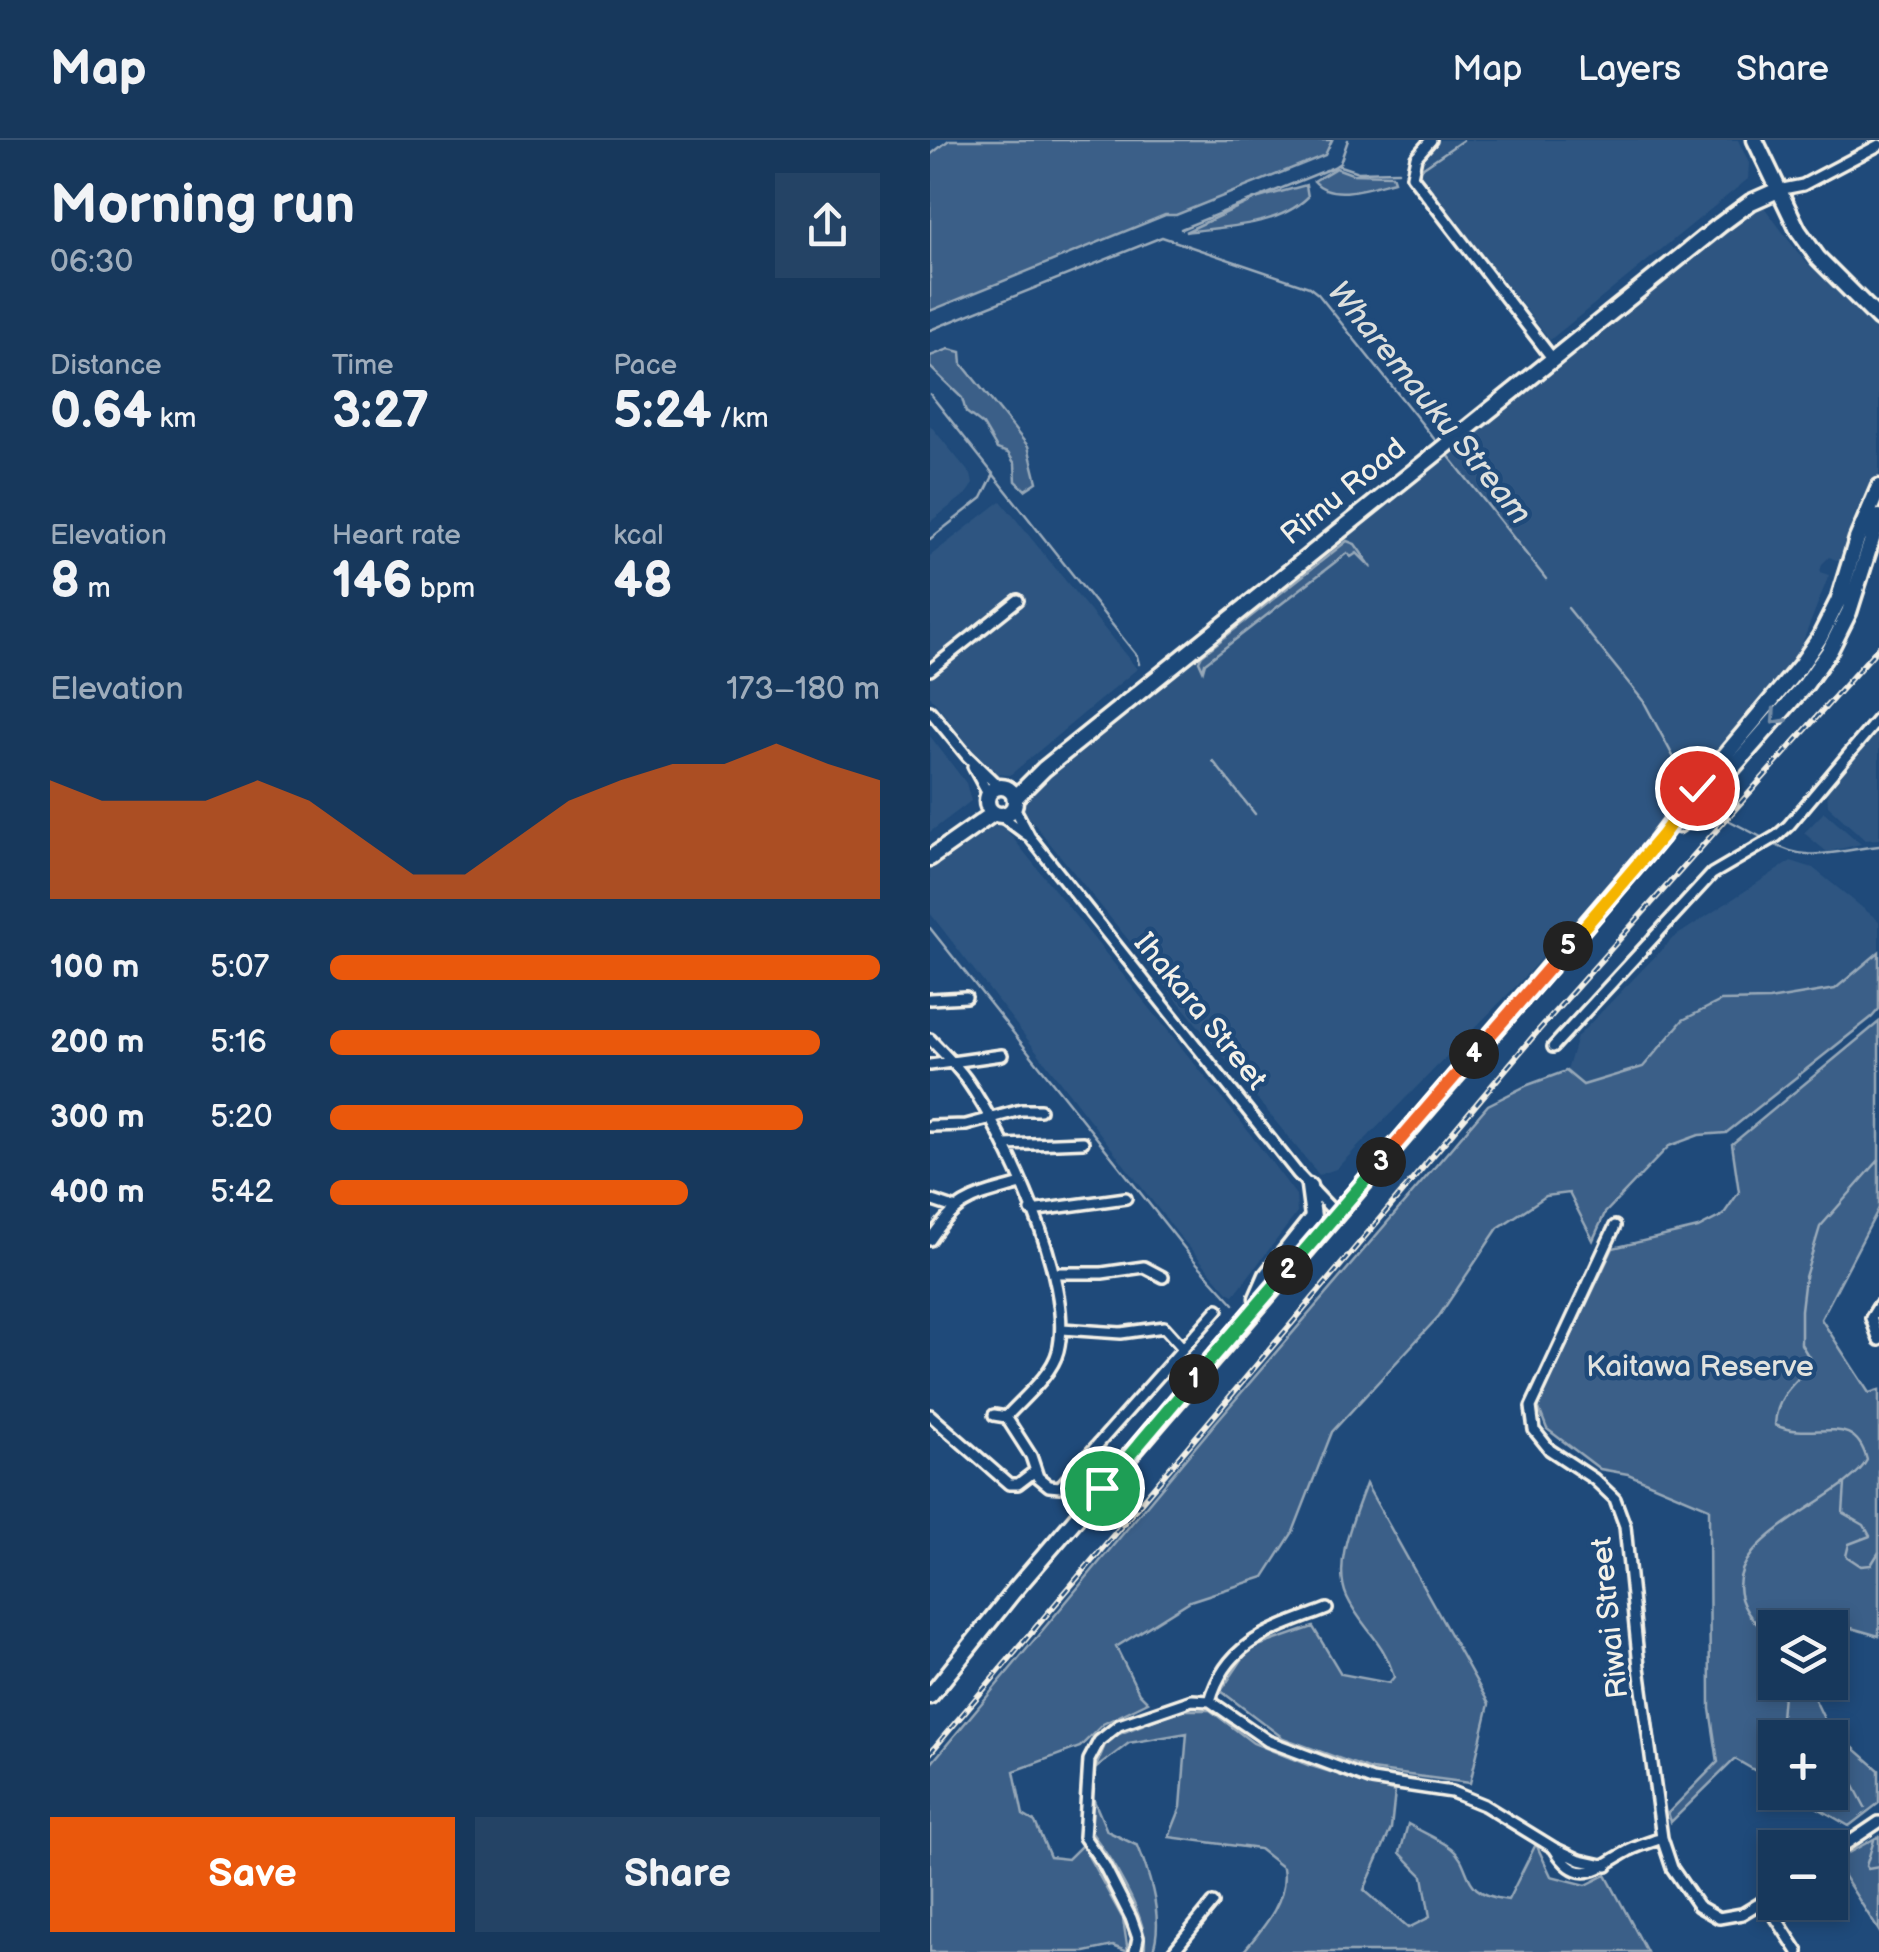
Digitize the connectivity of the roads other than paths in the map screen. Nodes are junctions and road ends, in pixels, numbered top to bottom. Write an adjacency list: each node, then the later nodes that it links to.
1 (1432, 140): 6 (street)
2 (1756, 140): 4 (main road)
3 (1879, 145): 4 (street)
4 (1778, 190): 5 (main road); 6 (main road, Rimu Road)
5 (1879, 319)
6 (1552, 358): 14 (main road, Rimu Road)
7 (1879, 487): 13 (main road)
8 (1879, 517): 13 (main road, one-way to 13)
9 (1018, 600): 10 (street)
10 (930, 670)
11 (930, 711): 14 (street, Ihakara Street)
12 (1879, 718): 19 (street)
13 (1699, 796): 34 (main road)
14 (1000, 801): 15 (main road, Rimu Road); 29 (street, Ihakara Street)
15 (930, 858)
16 (966, 997): 17 (street)
17 (930, 999)
18 (930, 1040): 21 (street)
19 (1553, 1047)
20 (1002, 1055): 21 (street)
21 (950, 1061): 22 (street); 24 (street)
22 (930, 1066)
23 (1040, 1110): 24 (street)
24 (990, 1118): 25 (street); 27 (street)
25 (930, 1126)
26 (1083, 1142): 27 (street)
27 (1004, 1145): 28 (street)
28 (1021, 1184): 32 (street); 33 (street)
29 (1309, 1186): 34 (street, Ihakara Street); 41 (main road)
30 (1126, 1198): 33 (street)
31 (930, 1200): 32 (street)
32 (954, 1208): 36 (street)
33 (1031, 1210): 37 (street)
34 (1336, 1214): 41 (main road)
35 (1615, 1226): 53 (street, Riwai Street)
36 (930, 1240)
37 (1054, 1273): 38 (street); 42 (street)
38 (1163, 1277)
39 (1879, 1304): 43 (street)
40 (1218, 1309): 44 (street)
41 (1248, 1316): 50 (main road)
42 (1062, 1329): 44 (street); 47 (street)
43 (1879, 1340)
44 (1182, 1348): 48 (street)
45 (994, 1415): 47 (street)
46 (930, 1416): 48 (street)
47 (1006, 1418): 48 (street)
48 (1036, 1472)
49 (1327, 1609): 51 (street)
50 (930, 1696)
51 (1210, 1700): 53 (street); 58 (street)
52 (1879, 1822): 54 (street)
53 (1662, 1838): 56 (street, Riwai Street)
54 (1848, 1843)
55 (1214, 1903): 59 (street)
56 (1758, 1906)
57 (1777, 1920): 60 (street)
58 (1135, 1952)
59 (1173, 1952)
60 (1798, 1952)

